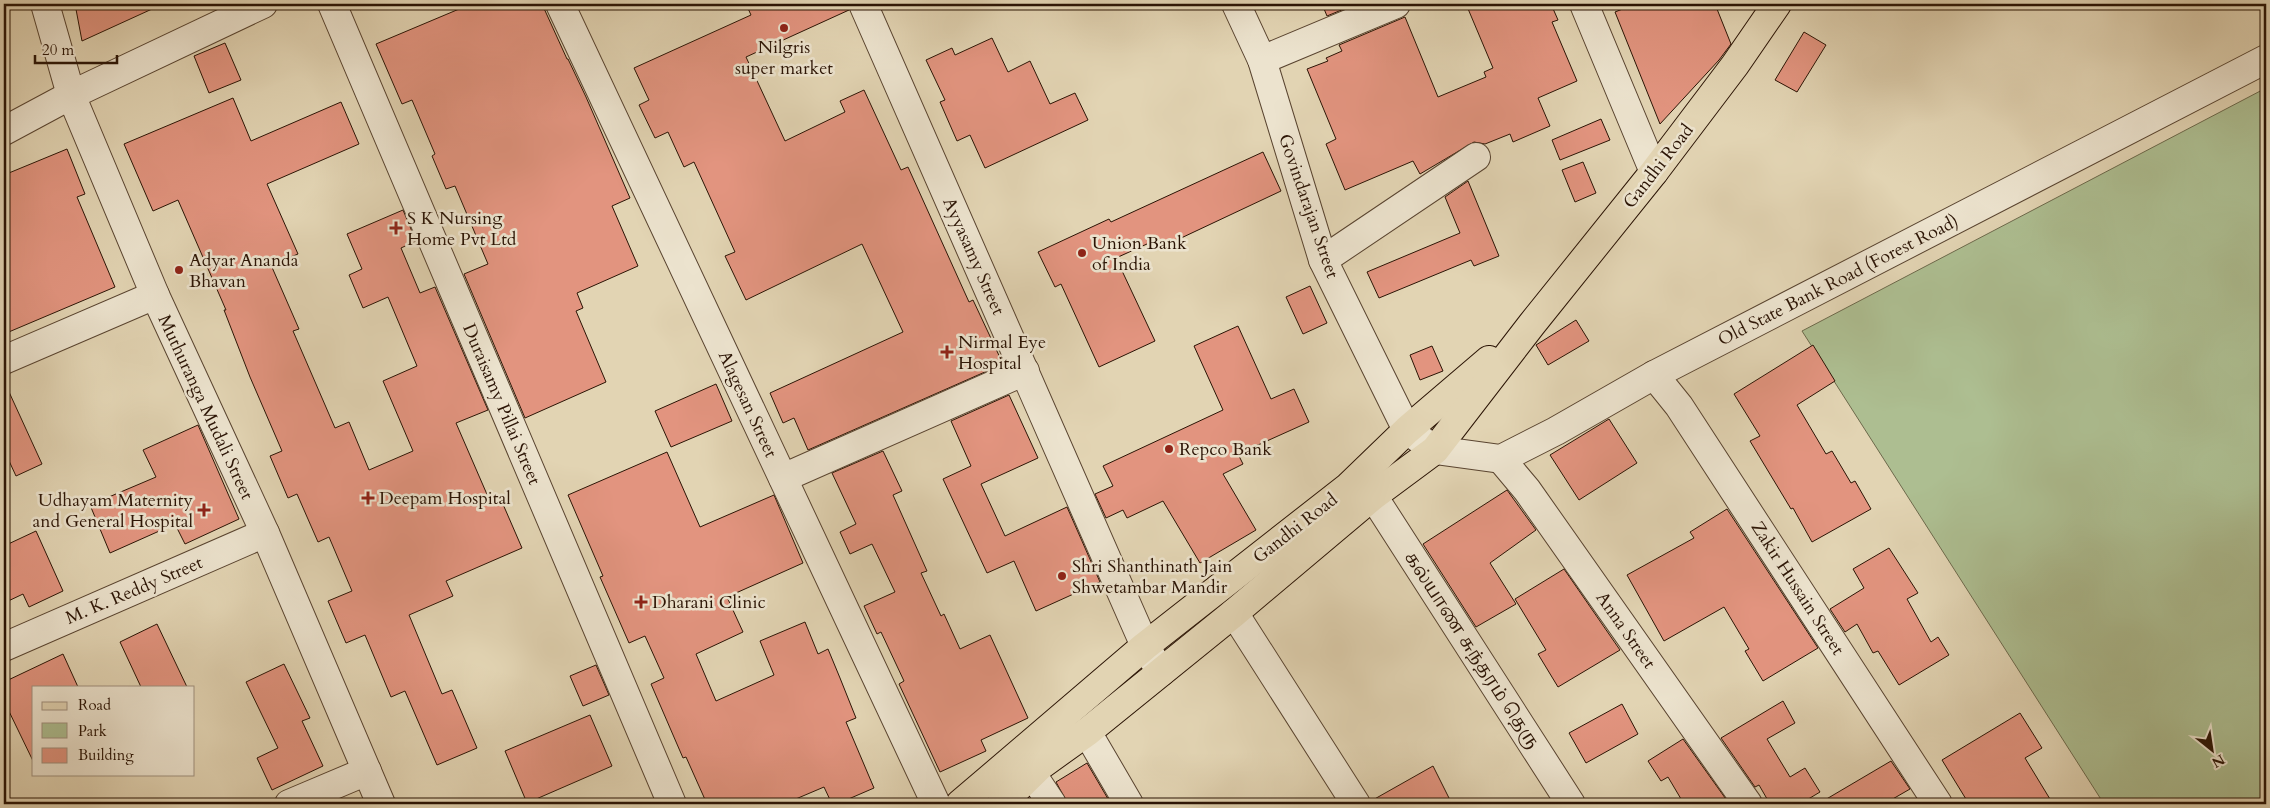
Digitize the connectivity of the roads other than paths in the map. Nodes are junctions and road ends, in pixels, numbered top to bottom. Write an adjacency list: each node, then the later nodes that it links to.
1 (45, 4): 12 (street, Muthuranga Mudali Street)
2 (263, 4): 12 (street)
3 (332, 4): 37 (street, Duraisamy Pillai Street)
4 (560, 4): 25 (street, Alagesan Street)
5 (863, 4): 20 (street, Ayyasamy Street)
6 (1236, 4): 11 (street, Govindarajan Street)
7 (1396, 4): 11 (street)
8 (1584, 4): 15 (street)
9 (1777, 4): 15 (main road, Gandhi Road)
10 (2266, 59): 21 (street, Old State Bank Road (Forest Road))
11 (1262, 60): 16 (street, Govindarajan Street)
12 (71, 95): 13 (street); 17 (street, Muthuranga Mudali Street)
13 (4, 131)
14 (1476, 157): 16 (street)
15 (1654, 172): 18 (main road, Gandhi Road)
16 (1323, 260): 22 (street, Govindarajan Street)
17 (155, 295): 19 (street); 27 (street, Muthuranga Mudali Street)
18 (1532, 324): 22 (main road, Gandhi Road); 23 (main road, Gandhi Road)
19 (4, 360)
20 (1025, 371): 25 (street); 30 (street, Ayyasamy Street)
21 (1654, 375): 24 (street, Old State Bank Road (Forest Road)); 46 (street, Zakir Hussain Street)
22 (1407, 430): 23 (street); 30 (main road, Gandhi Road)
23 (1435, 450): 24 (street); 26 (main road, Gandhi Road)
24 (1501, 459): 45 (street, Anna Street)
25 (783, 478): 38 (street, Alagesan Street)
26 (1373, 496): 28 (main road, Gandhi Road); 44 (street, கல்யாண சுந்தரம் தெரு)
27 (264, 533): 29 (street, M. K. Reddy Street); 33 (street, Muthuranga Mudali Street)
28 (1234, 613): 31 (main road, Gandhi Road); 43 (street)
29 (4, 646)
30 (1145, 646): 31 (street, Ayyasamy Street); 39 (main road, Gandhi Road)
31 (1161, 672): 32 (main road, Gandhi Road)
32 (1087, 732): 34 (main road, Gandhi Road); 42 (street)
33 (367, 771): 35 (street); 36 (street, Muthuranga Mudali Street)
34 (1032, 774): 40 (main road, Gandhi Road); 41 (street)
35 (289, 804)
36 (381, 804)
37 (672, 804)
38 (936, 804)
39 (960, 804)
40 (1001, 804)
41 (1052, 804)
42 (1129, 804)
43 (1356, 804)
44 (1571, 804)
45 (1748, 804)
46 (1938, 804)

